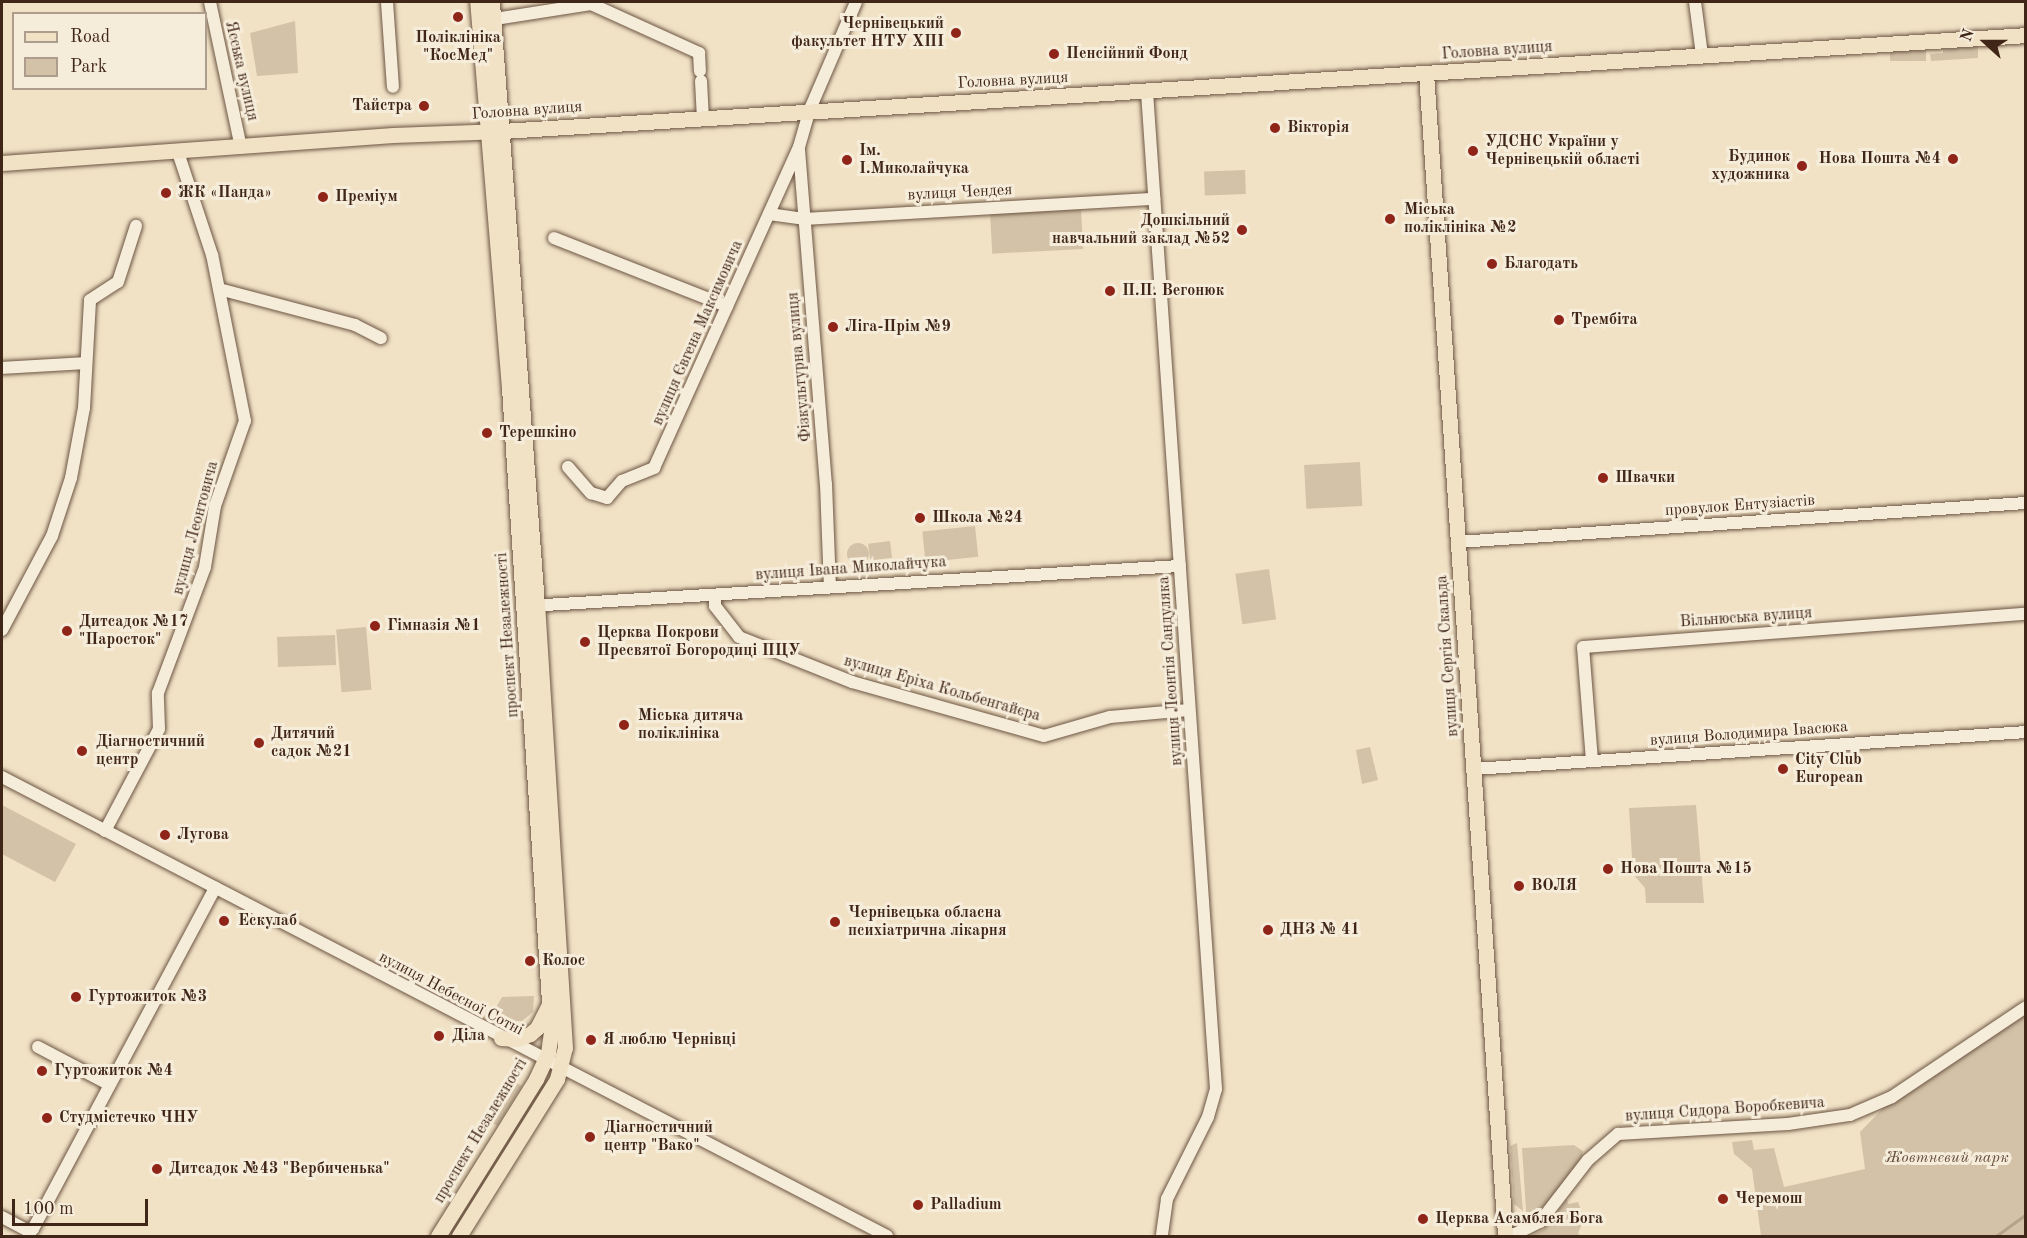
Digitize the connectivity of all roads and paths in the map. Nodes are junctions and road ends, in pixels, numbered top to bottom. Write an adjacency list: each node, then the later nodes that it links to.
1 (210, 2): 17 (street, Ясська вулиця)
2 (387, 2): 11 (street)
3 (477, 2): 15 (main road, проспект Незалежності)
4 (492, 2): 7 (main road, проспект Незалежності)
5 (856, 2): 13 (street, вулиця Євгена Максимовича)
6 (1695, 2): 9 (street)
7 (495, 19): 14 (street); 15 (main road, проспект Незалежності)
8 (2025, 34): 9 (main road, Головна вулиця)
9 (1702, 55): 10 (main road, Головна вулиця)
10 (1426, 73): 12 (main road, Головна вулиця); 32 (main road, вулиця Сергія Скальда)
11 (393, 87)
12 (1147, 92): 13 (main road, Головна вулиця); 20 (street, вулиця Леонтія Сандуляка)
13 (810, 109): 14 (main road, Головна вулиця); 16 (street, вулиця Євгена Максимовича)
14 (703, 116): 15 (main road, Головна вулиця)
15 (495, 131): 17 (main road, Головна вулиця); 36 (main road, проспект Незалежності)
16 (799, 147): 21 (street, вулиця Євгена Максимовича); 22 (street, Фізкультурна вулиця)
17 (241, 148): 18 (main road, Головна вулиця)
18 (178, 152): 19 (main road, Головна вулиця); 25 (street, вулиця Леонтовича)
19 (2, 163)
20 (1154, 198): 22 (street, вулиця Чендея); 33 (street, вулиця Леонтія Сандуляка)
21 (769, 214): 22 (street, вулиця Чендея); 26 (street, вулиця Євгена Максимовича)
22 (804, 219): 34 (street, Фізкультурна вулиця)
23 (136, 226): 28 (street)
24 (554, 238): 26 (street)
25 (219, 289): 27 (street); 44 (street, вулиця Леонтовича)
26 (727, 306): 30 (street, вулиця Євгена Максимовича)
27 (381, 338)
28 (85, 363): 29 (street); 38 (street)
29 (2, 368)
30 (568, 467)
31 (2025, 503): 32 (street, провулок Ентузіастів)
32 (1458, 542): 42 (main road, вулиця Сергія Скальда)
33 (1180, 566): 34 (street, вулиця Івана Миколайчука); 39 (street, вулиця Леонтія Сандуляка)
34 (830, 585): 35 (street, вулиця Івана Миколайчука)
35 (715, 596): 36 (street, вулиця Івана Миколайчука); 39 (street, вулиця Еріха Кольбенгайєра)
36 (531, 606): 46 (main road, проспект Незалежності); 51 (main road, проспект Незалежності)
37 (2025, 614): 41 (street, Вільнюська вулиця)
38 (2, 630)
39 (1189, 710): 57 (street, вулиця Леонтія Сандуляка)
40 (2025, 732): 41 (street, вулиця Володимира Івасюка)
41 (1592, 761): 42 (street, вулиця Володимира Івасюка)
42 (1474, 770): 58 (main road, вулиця Сергія Скальда)
43 (2, 777): 44 (street, вулиця Небесної Сотні)
44 (105, 831): 45 (street, вулиця Небесної Сотні)
45 (215, 888): 48 (street, вулиця Небесної Сотні); 52 (street)
46 (550, 998): 48 (main road); 50 (main road, проспект Незалежності)
47 (2025, 1007): 59 (street, вулиця Сидора Воробкевича)
48 (501, 1038): 50 (street, вулиця Небесної Сотні)
49 (38, 1047): 52 (street)
50 (545, 1062): 51 (street, вулиця Небесної Сотні); 54 (main road, проспект Незалежності)
51 (561, 1070): 55 (main road, проспект Незалежності); 56 (street, вулиця Небесної Сотні)
52 (110, 1085): 53 (street)
53 (2, 1217)
54 (438, 1236)
55 (459, 1236)
56 (887, 1236)
57 (1162, 1236)
58 (1505, 1236)
59 (1511, 1236)

